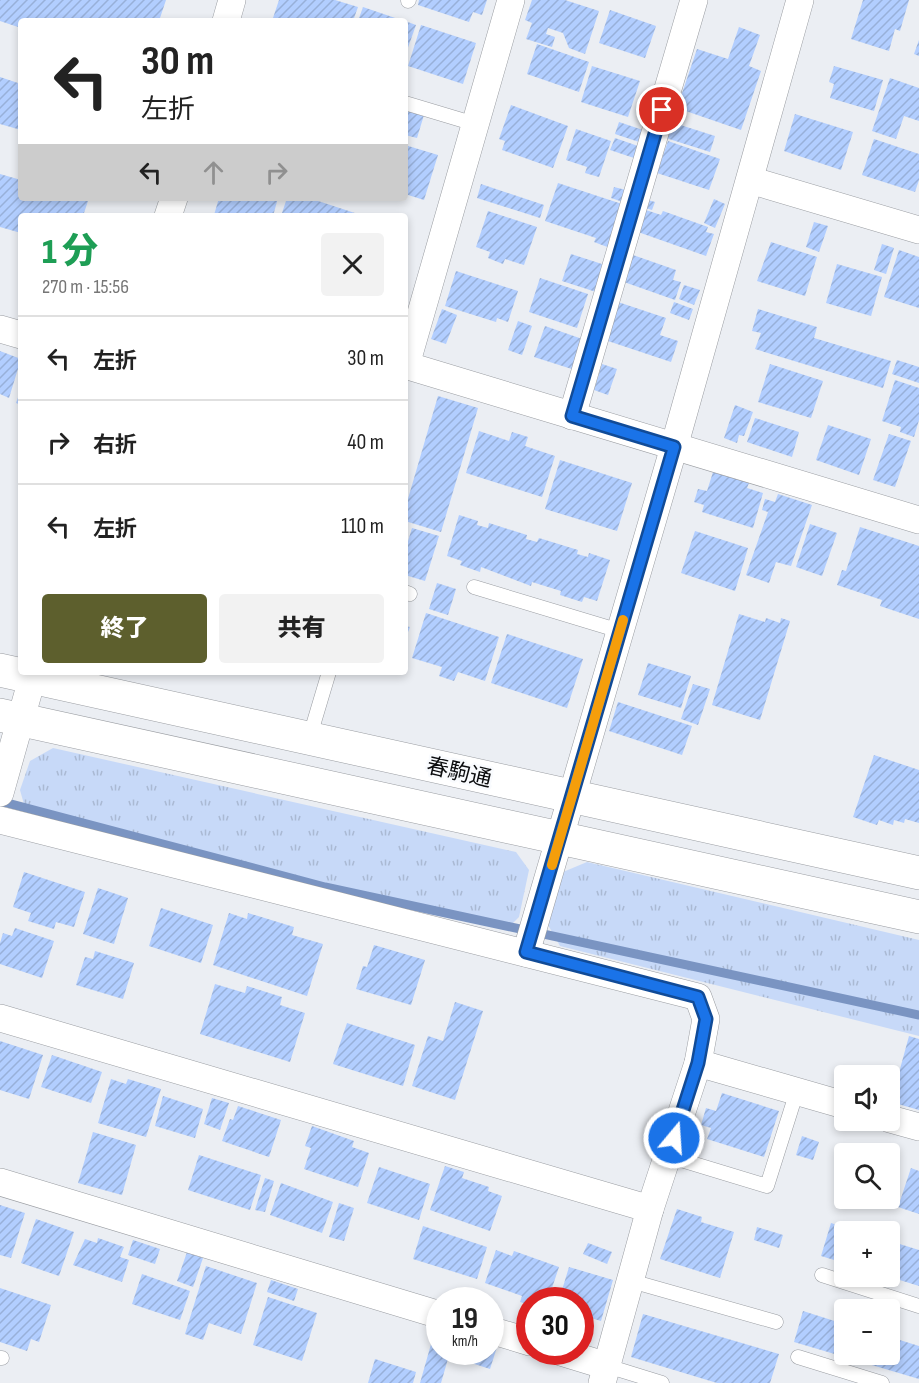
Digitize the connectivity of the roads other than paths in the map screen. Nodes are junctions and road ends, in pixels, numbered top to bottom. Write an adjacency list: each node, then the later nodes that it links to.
1 (232, 0): 5 (street)
2 (511, 0): 7 (street)
3 (694, 0): 14 (street)
4 (800, 0): 8 (street)
5 (227, 18)
6 (408, 104): 7 (lane)
7 (475, 124): 12 (street)
8 (750, 180): 9 (street); 15 (street)
9 (919, 230)
10 (0, 328): 11 (street)
11 (18, 333)
12 (408, 356)
13 (408, 367): 14 (street)
14 (572, 416): 15 (street)
15 (674, 447): 16 (street); 18 (street)
16 (919, 520)
17 (474, 587): 18 (lane)
18 (620, 631): 26 (street)
19 (0, 670): 20 (street, 春駒通)
20 (18, 673)
21 (328, 675): 24 (lane)
22 (33, 676): 23 (street); 24 (street, 春駒通)
23 (10, 718): 25 (street); 28 (street, 春駒通)
24 (309, 739): 26 (street, 春駒通)
25 (0, 794)
26 (572, 798): 28 (street); 29 (street, 春駒通)
27 (0, 820): 31 (street)
28 (559, 839): 30 (street, 春駒通); 31 (street)
29 (919, 873)
30 (919, 918)
31 (526, 952): 33 (street)
32 (0, 1018): 40 (street)
33 (698, 1063): 34 (street); 38 (street)
34 (797, 1091): 35 (street); 38 (lane)
35 (834, 1102)
36 (900, 1122): 37 (street)
37 (919, 1127)
38 (668, 1156): 40 (street)
39 (0, 1182): 44 (street)
40 (650, 1209): 42 (street)
41 (822, 1275): 43 (lane)
42 (631, 1281): 45 (lane); 48 (street)
43 (919, 1305)
44 (426, 1311)
45 (776, 1322)
46 (798, 1357): 50 (lane)
47 (587, 1365): 48 (street)
48 (605, 1374): 49 (lane)
49 (662, 1383)
50 (882, 1383)

